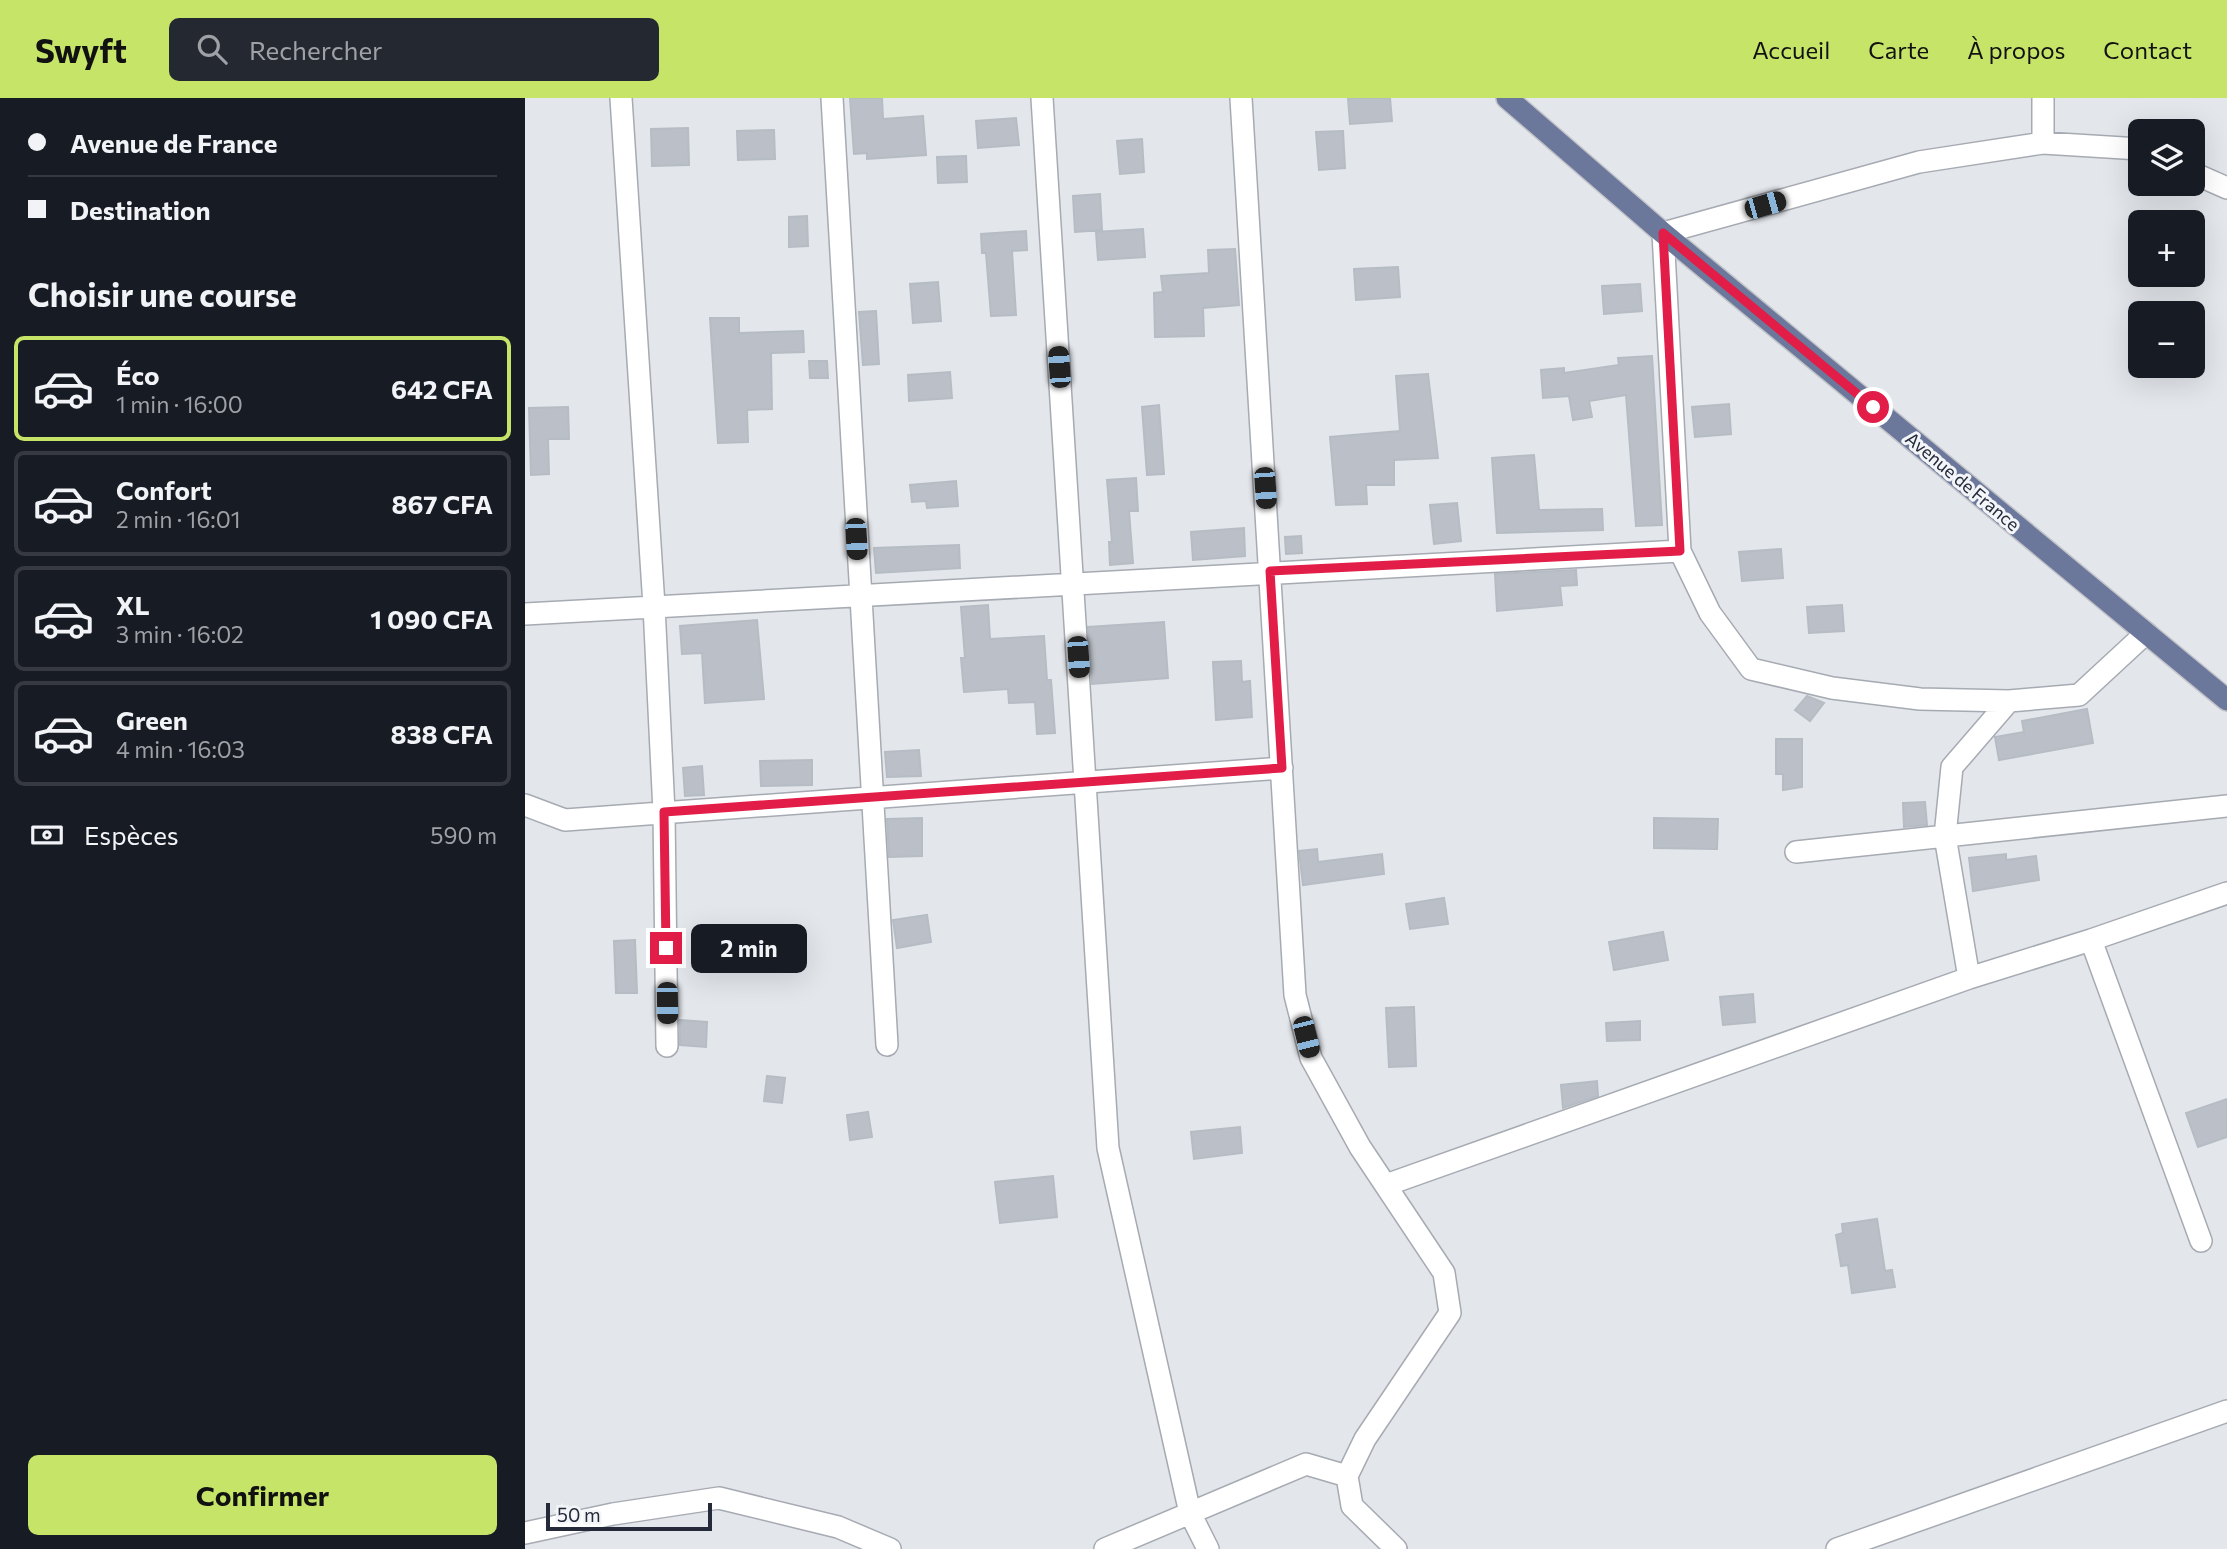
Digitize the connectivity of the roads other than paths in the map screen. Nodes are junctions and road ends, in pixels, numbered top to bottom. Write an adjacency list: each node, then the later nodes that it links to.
1 (621, 98): 16 (street)
2 (832, 98): 15 (street)
3 (1042, 98): 14 (street)
4 (1241, 98): 13 (street)
5 (1507, 98): 11 (main road, Avenue de France)
6 (2043, 98): 7 (street)
7 (2043, 143): 8 (street); 11 (street)
8 (2128, 148)
9 (2205, 178): 10 (street)
10 (2227, 188)
11 (1663, 233): 12 (street); 18 (main road, Avenue de France)
12 (1680, 551): 13 (street); 20 (street)
13 (1270, 571): 14 (street); 21 (street)
14 (1073, 582): 15 (street); 22 (street)
15 (859, 594): 16 (street); 23 (street)
16 (654, 606): 17 (street); 26 (street)
17 (525, 614)
18 (2146, 633): 19 (main road, Avenue de France); 20 (street)
19 (2227, 700)
20 (2009, 701): 27 (street)
21 (1282, 768): 22 (street); 34 (street)
22 (1086, 782): 23 (street); 38 (street)
23 (872, 797): 26 (street); 32 (street)
24 (525, 804): 26 (street)
25 (2227, 806): 27 (street)
26 (664, 812): 33 (street)
27 (1945, 836): 28 (street); 31 (street)
28 (1795, 852)
29 (2227, 893): 30 (street)
30 (2091, 940): 31 (street); 35 (street)
31 (1969, 978): 34 (street)
32 (887, 1045)
33 (667, 1046)
34 (1386, 1185): 37 (street)
35 (2201, 1241)
36 (2227, 1411): 44 (street)
37 (1347, 1476): 38 (street); 43 (street)
38 (1190, 1513): 41 (street); 42 (street)
39 (525, 1533): 40 (street)
40 (890, 1549)
41 (1105, 1549)
42 (1208, 1549)
43 (1396, 1549)
44 (1837, 1549)

